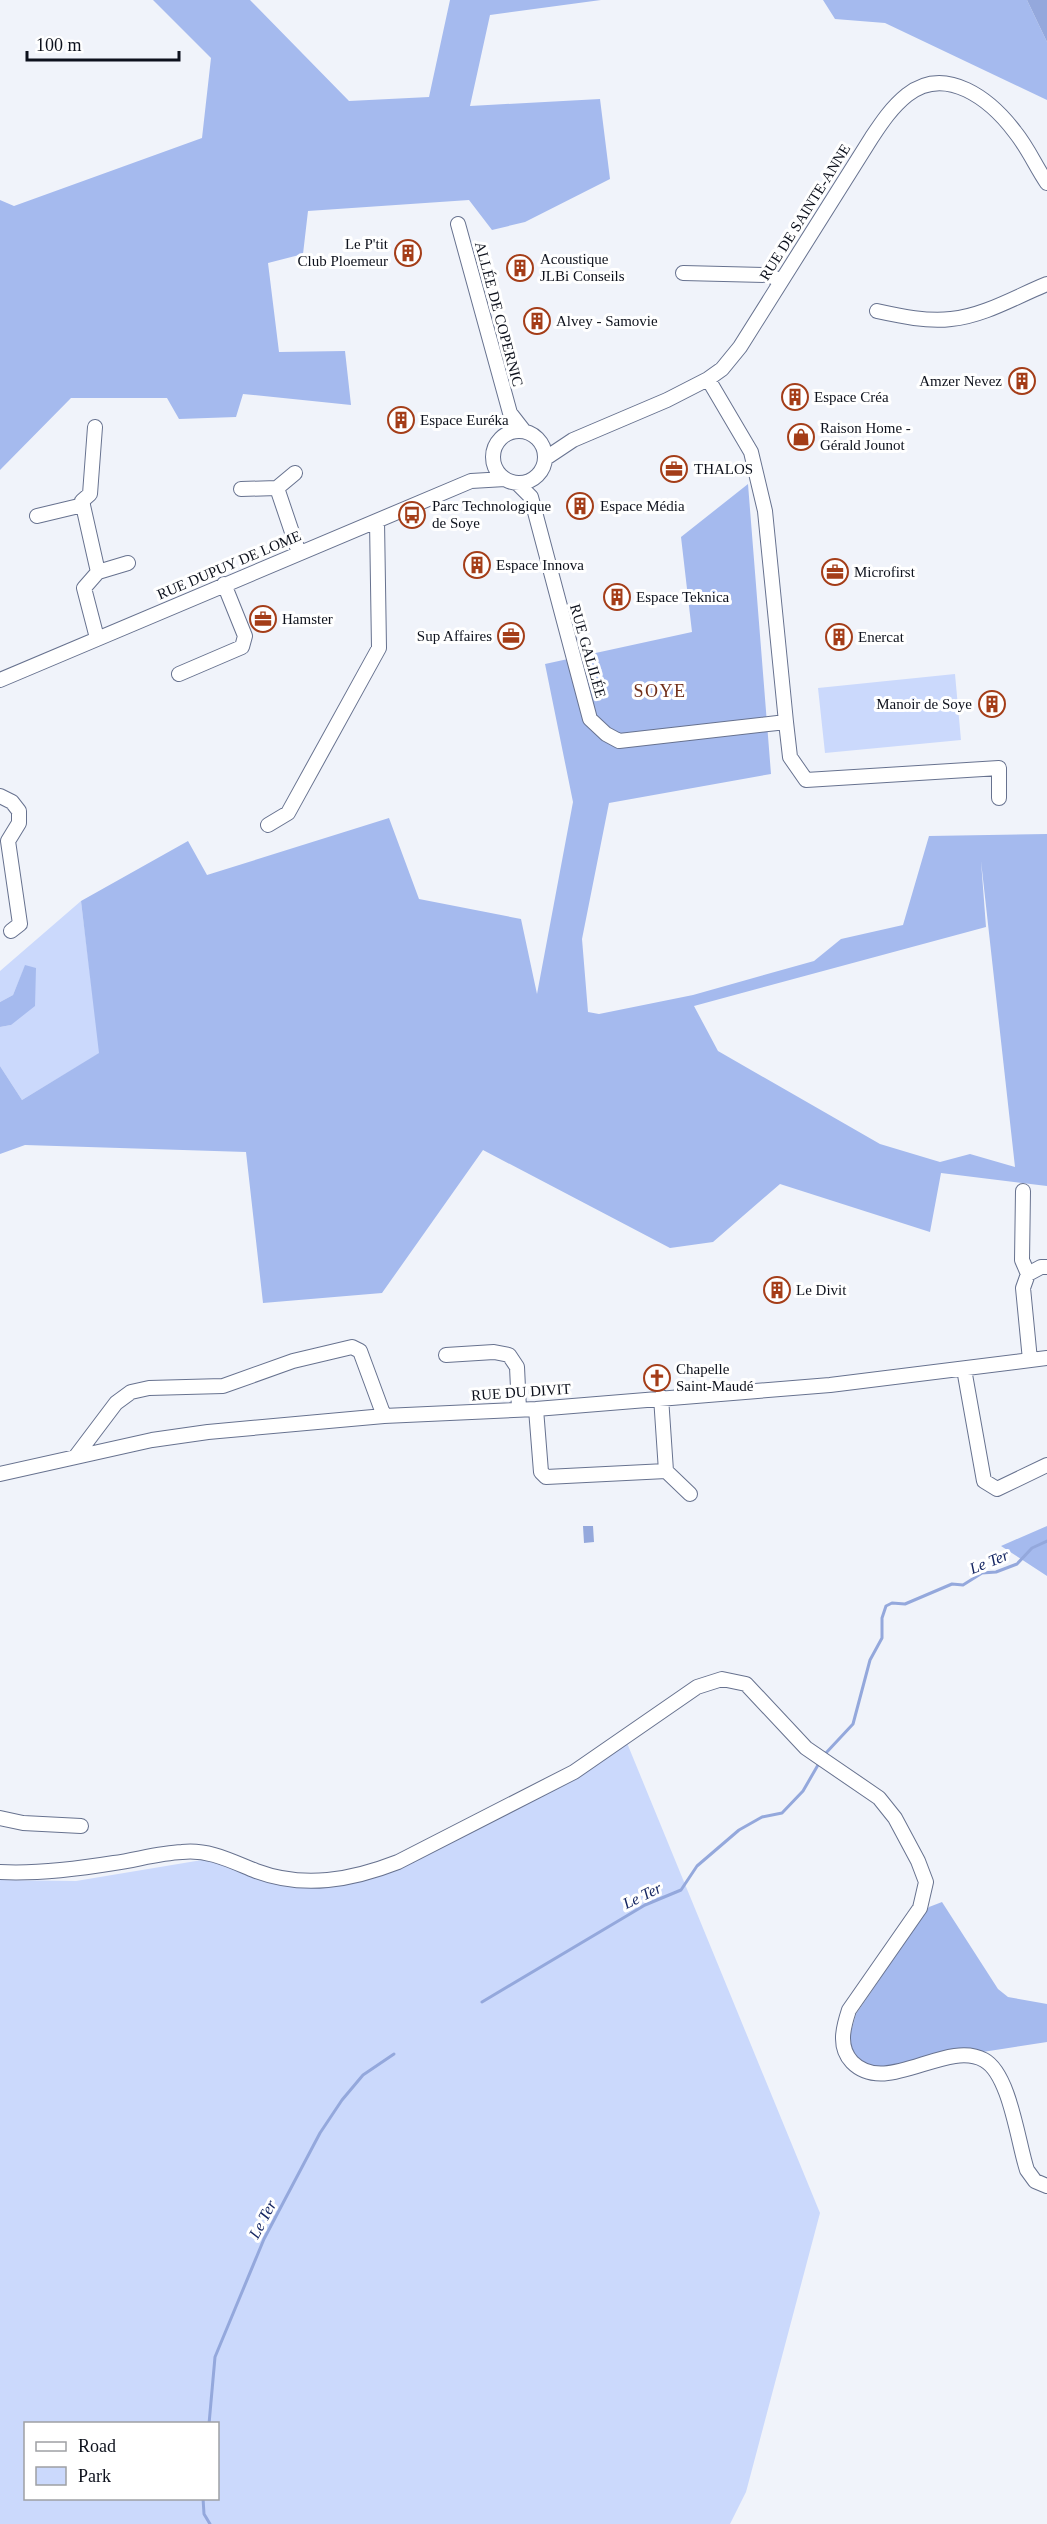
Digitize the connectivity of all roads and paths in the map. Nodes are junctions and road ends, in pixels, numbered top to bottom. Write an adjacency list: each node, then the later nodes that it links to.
1 (1047, 183): 4 (street, RUE DE SAINTE-ANNE)
2 (458, 224): 8 (street, ALLÉE DE COPERNIC)
3 (683, 273): 4 (street)
4 (781, 281): 7 (street, RUE DE SAINTE-ANNE)
5 (1047, 284): 6 (street)
6 (877, 311)
7 (708, 379): 13 (street, RUE DE SAINTE-ANNE); 33 (street)
8 (510, 413): 10 (street, ALLÉE DE COPERNIC); 11 (street, ALLÉE DE COPERNIC)
9 (95, 427): 23 (street)
10 (524, 431): 11 (street); 12 (street)
11 (505, 434): 15 (street)
12 (540, 440): 13 (street, RUE DE SAINTE-ANNE); 14 (street)
13 (573, 440): 14 (street, RUE DE SAINTE-ANNE)
14 (546, 458): 17 (street)
15 (492, 459): 18 (street, RUE DUPUY DE LOME); 19 (street)
16 (295, 473): 20 (street)
17 (535, 478): 19 (street); 22 (street, RUE GALILÉE)
18 (471, 481): 19 (street, RUE DUPUY DE LOME); 25 (street, RUE DUPUY DE LOME)
19 (512, 482): 22 (street)
20 (277, 488): 21 (street); 26 (street)
21 (241, 489)
22 (531, 497): 33 (street, RUE GALILÉE)
23 (83, 506): 24 (street); 28 (street)
24 (37, 516)
25 (377, 521): 26 (street, RUE DUPUY DE LOME); 36 (street)
26 (299, 553): 29 (street, RUE DUPUY DE LOME)
27 (128, 563): 28 (street)
28 (98, 572): 30 (street)
29 (224, 584): 30 (street, RUE DUPUY DE LOME); 31 (street)
30 (97, 638): 32 (street, RUE DUPUY DE LOME)
31 (179, 674)
32 (0, 680)
33 (786, 722): 35 (street)
34 (0, 796): 37 (street)
35 (999, 798)
36 (268, 825)
37 (11, 931)
38 (1023, 1191): 40 (street)
39 (1047, 1267): 40 (street)
40 (1028, 1274): 43 (street)
41 (446, 1355): 47 (street)
42 (1047, 1358): 43 (street, RUE DU DIVIT)
43 (1030, 1360): 44 (street, RUE DU DIVIT)
44 (964, 1369): 45 (street, RUE DU DIVIT); 50 (street)
45 (661, 1397): 46 (street, RUE DU DIVIT); 51 (street)
46 (536, 1408): 47 (street, RUE DU DIVIT); 51 (street)
47 (519, 1409): 48 (street, RUE DU DIVIT)
48 (384, 1416): 49 (street, RUE DU DIVIT); 49 (street)
49 (76, 1456): 52 (street, RUE DU DIVIT)
50 (1047, 1465)
51 (666, 1471): 53 (street)
52 (0, 1474)
53 (690, 1494)
54 (0, 1818): 55 (street)
55 (81, 1826)
56 (0, 1872): 57 (street)
57 (1047, 2186)

